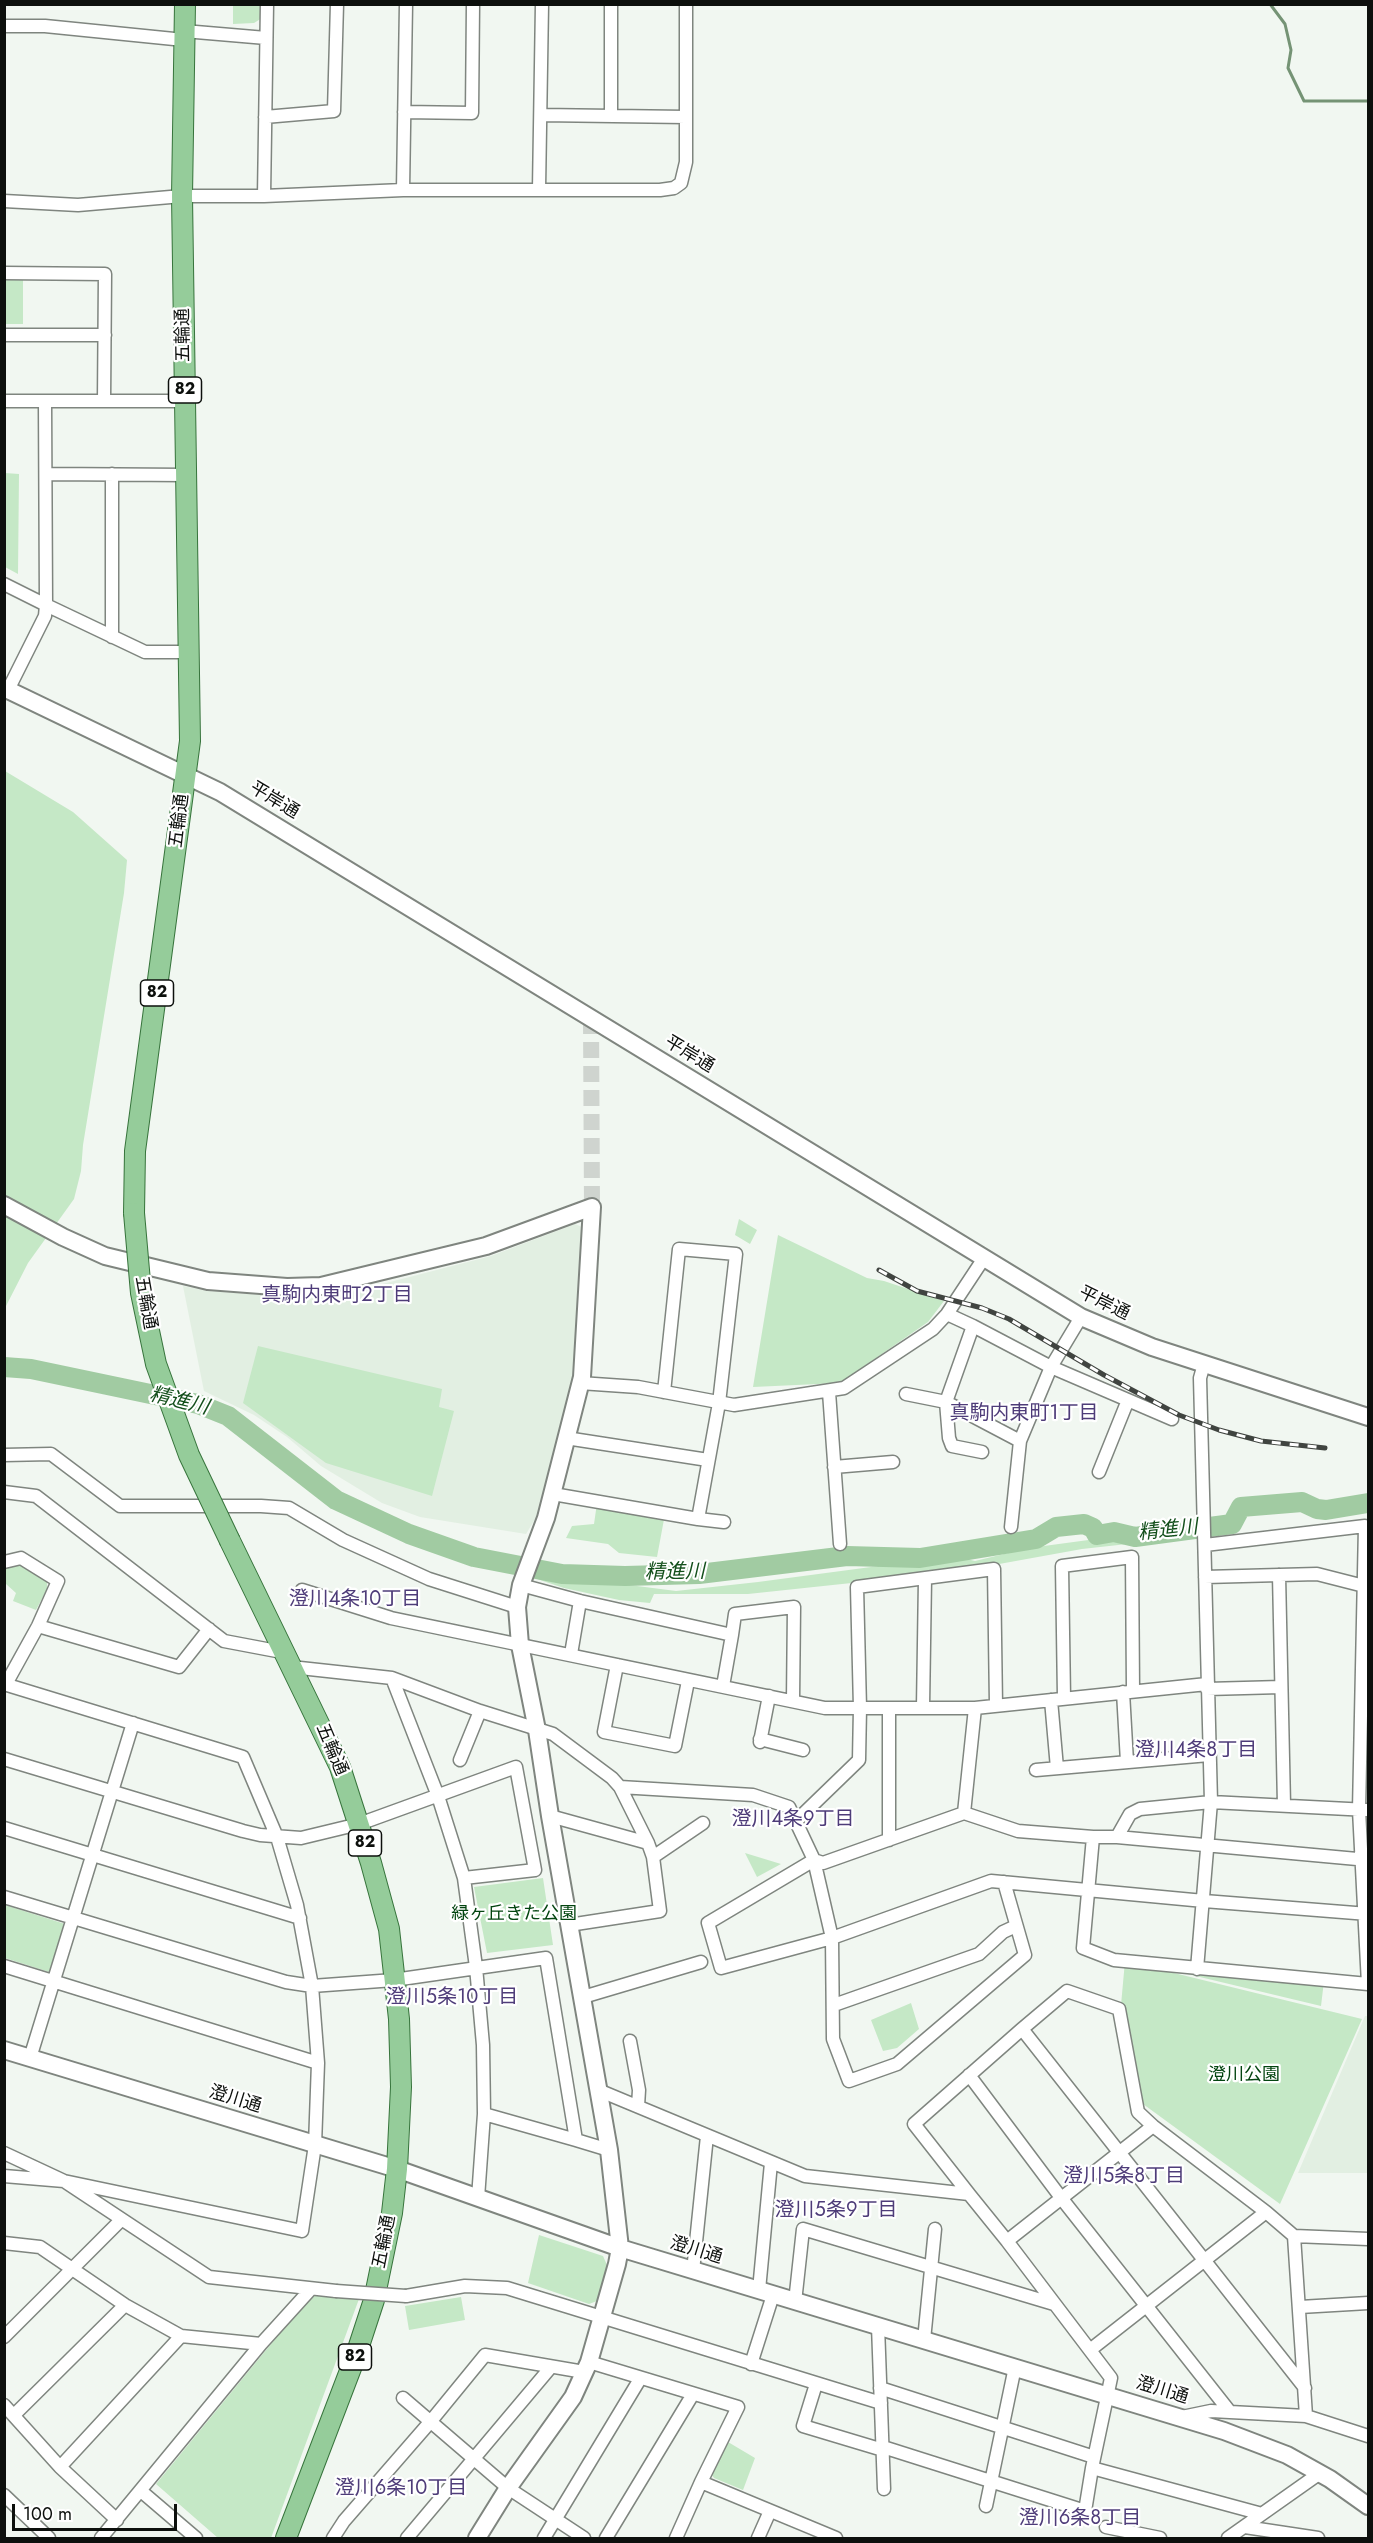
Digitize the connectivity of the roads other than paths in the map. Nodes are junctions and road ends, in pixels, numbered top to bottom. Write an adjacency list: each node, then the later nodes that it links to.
1 (185, 4): 10 (main road, 五輪通 / 82)
2 (267, 4): 11 (street)
3 (337, 4): 15 (street)
4 (406, 4): 12 (street)
5 (473, 4): 12 (street)
6 (542, 4): 13 (street)
7 (611, 4): 14 (street)
8 (686, 4): 16 (street)
9 (4, 26): 10 (street)
10 (184, 36): 11 (street); 19 (main road, 五輪通 / 82)
11 (266, 38): 15 (street)
12 (405, 112): 18 (street)
13 (542, 114): 14 (street); 17 (street)
14 (611, 116): 16 (street)
15 (265, 117): 20 (street)
16 (686, 117): 17 (street)
17 (539, 189): 18 (street)
18 (403, 190): 20 (street)
19 (182, 196): 20 (street); 21 (street); 28 (main road, 五輪通 / 82)
20 (264, 196)
21 (4, 201)
22 (4, 273): 24 (street)
23 (4, 335): 24 (street)
24 (105, 335): 27 (street)
25 (4, 400): 26 (street)
26 (45, 401): 27 (street); 29 (street)
27 (104, 401): 28 (street)
28 (185, 401): 31 (main road, 五輪通 / 82)
29 (47, 474): 30 (street); 33 (street)
30 (112, 474): 31 (street); 34 (street)
31 (186, 475): 35 (main road, 五輪通 / 82)
32 (4, 584): 33 (street)
33 (46, 605): 34 (street); 36 (street)
34 (112, 637): 35 (street)
35 (188, 652): 37 (main road, 五輪通 / 82)
36 (6, 689): 37 (street, 平岸通)
37 (185, 775): 39 (street, 平岸通); 84 (main road, 五輪通 / 82, bridge)
38 (4, 1205): 45 (street)
39 (984, 1258): 40 (street); 41 (street, 平岸通)
40 (947, 1314): 42 (street); 47 (street)
41 (1081, 1317): 43 (street, 平岸通); 44 (street)
42 (973, 1326): 44 (street); 50 (street)
43 (1204, 1364): 52 (street, 平岸通); 68 (street)
44 (1051, 1367): 49 (street); 55 (street)
45 (580, 1383): 46 (street); 54 (street)
46 (664, 1392): 51 (street); 51 (street)
47 (829, 1392): 51 (street); 60 (street)
48 (906, 1394): 50 (street)
49 (1128, 1400): 53 (street); 61 (street)
50 (946, 1402): 55 (street); 56 (street)
51 (719, 1403): 58 (street)
52 (1368, 1417)
53 (1172, 1419)
54 (566, 1438): 58 (street); 63 (street)
55 (1020, 1441): 67 (street)
56 (982, 1452)
57 (4, 1455): 78 (street)
58 (708, 1460): 64 (street)
59 (893, 1462): 60 (street)
60 (834, 1467): 69 (street)
61 (1099, 1472)
62 (4, 1492): 80 (street)
63 (553, 1494): 64 (street); 74 (street)
64 (698, 1519): 65 (street)
65 (724, 1522)
66 (1367, 1526): 68 (street); 75 (street)
67 (1011, 1527)
68 (1204, 1541): 72 (street)
69 (840, 1544)
70 (4, 1562): 79 (street)
71 (1279, 1575): 72 (street); 75 (street); 91 (street)
72 (1205, 1577): 90 (street)
73 (924, 1579): 97 (street); 98 (street); 99 (street)
74 (522, 1581): 77 (street); 78 (street)
75 (1366, 1587): 117 (street)
76 (302, 1590): 82 (street)
77 (580, 1601): 81 (street); 83 (street)
78 (517, 1607): 82 (street)
79 (38, 1626): 80 (street); 88 (street)
80 (209, 1629): 84 (street)
81 (732, 1635): 89 (street); 95 (street)
82 (520, 1645): 83 (street); 104 (street)
83 (571, 1654): 85 (street)
84 (287, 1659): 86 (street); 122 (main road, 五輪通 / 82)
85 (618, 1665): 87 (street); 87 (street)
86 (392, 1678): 102 (street); 114 (street)
87 (688, 1681): 89 (street)
88 (5, 1684): 103 (street)
89 (723, 1686): 93 (street)
90 (1207, 1687): 91 (street); 92 (street); 106 (street)
91 (1281, 1687): 116 (street)
92 (1128, 1691): 94 (street); 94 (street); 109 (street)
93 (769, 1696): 95 (street); 105 (street)
94 (1064, 1698): 96 (street)
95 (793, 1700): 99 (street)
96 (1051, 1700): 97 (street); 110 (street)
97 (996, 1705): 101 (street)
98 (924, 1707): 100 (street); 101 (street)
99 (860, 1708): 100 (street); 120 (street)
100 (889, 1708): 127 (street)
101 (975, 1708): 118 (street)
102 (480, 1711): 104 (street); 108 (street)
103 (133, 1723): 113 (street); 124 (street)
104 (537, 1730): 112 (street); 119 (street)
105 (803, 1750)
106 (1209, 1755): 109 (street); 115 (street)
107 (4, 1758): 113 (street)
108 (460, 1760)
109 (1127, 1762): 110 (street)
110 (1057, 1768): 111 (street)
111 (1036, 1770)
112 (620, 1787): 120 (street); 128 (street)
113 (113, 1792): 124 (street); 130 (street)
114 (438, 1796): 122 (street); 134 (street); 134 (street)
115 (1211, 1802): 116 (street); 126 (street); 129 (street)
116 (1284, 1805): 117 (street)
117 (1364, 1810): 133 (street)
118 (964, 1813): 125 (street); 127 (street)
119 (550, 1816): 128 (street); 142 (street)
120 (797, 1820): 132 (street)
121 (703, 1823): 131 (street)
122 (359, 1824): 124 (street); 150 (main road, 五輪通 / 82)
123 (4, 1828): 130 (street)
124 (277, 1837): 141 (street)
125 (1093, 1837): 126 (street); 136 (street)
126 (1117, 1837): 129 (street)
127 (890, 1840): 132 (street)
128 (648, 1844): 131 (street)
129 (1209, 1846): 133 (street); 138 (street)
130 (93, 1855): 140 (street); 141 (street)
131 (653, 1857): 142 (street)
132 (814, 1860): 144 (street); 144 (street)
133 (1365, 1860): 139 (street)
134 (464, 1878): 148 (street)
135 (1004, 1882): 136 (street); 143 (street); 144 (street)
136 (1088, 1890): 138 (street); 149 (street)
137 (4, 1897): 140 (street)
138 (1204, 1901): 139 (street); 149 (street)
139 (1366, 1914): 147 (street)
140 (74, 1918): 151 (street); 152 (street)
141 (300, 1918): 152 (street)
142 (568, 1924): 153 (street)
143 (1016, 1926): 154 (street); 154 (street)
144 (832, 1938): 154 (street)
145 (701, 1962): 153 (street)
146 (4, 1966): 151 (street)
147 (1367, 1966): 149 (street)
148 (476, 1967): 150 (street); 163 (street); 166 (street)
149 (1197, 1968)
150 (394, 1980): 152 (street); 172 (main road, 五輪通 / 82)
151 (54, 1982): 158 (street); 159 (street)
152 (312, 1986): 159 (street)
153 (583, 1997): 161 (street)
154 (834, 2005)
155 (1022, 2028): 160 (street); 164 (street); 170 (street)
156 (630, 2041): 162 (street)
157 (4, 2050): 158 (street, 澄川通)
158 (30, 2058): 167 (street, 澄川通)
159 (318, 2063): 167 (street)
160 (969, 2075): 175 (street); 177 (street)
161 (598, 2090): 162 (street); 168 (street)
162 (638, 2106): 165 (street)
163 (484, 2114): 166 (street); 176 (street)
164 (1153, 2126): 170 (street); 178 (street)
165 (707, 2136): 171 (street); 189 (street)
166 (576, 2140): 168 (street)
167 (315, 2145): 172 (street, 澄川通); 174 (street)
168 (609, 2150): 185 (street)
169 (4, 2153): 174 (street)
170 (1117, 2153): 177 (street); 186 (street)
171 (771, 2163): 175 (street); 191 (street)
172 (397, 2169): 176 (street, 澄川通); 247 (main road, 五輪通 / 82)
173 (4, 2176): 174 (street)
174 (64, 2181): 179 (street)
175 (969, 2194): 183 (street)
176 (478, 2198): 185 (street, 澄川通)
177 (1062, 2199): 183 (street); 196 (street)
178 (1266, 2212): 181 (street); 186 (street)
179 (122, 2220): 188 (street); 190 (street)
180 (935, 2229): 187 (street)
181 (1294, 2236): 182 (street); 197 (street)
182 (1368, 2239)
183 (1007, 2241): 194 (street)
184 (5, 2244): 188 (street)
185 (620, 2248): 189 (street, 澄川通); 198 (street)
186 (1205, 2260): 196 (street); 212 (street)
187 (932, 2268): 192 (street); 194 (street); 202 (street)
188 (73, 2269): 195 (street); 201 (street)
189 (693, 2271): 191 (street, 澄川通)
190 (309, 2290): 198 (street, bridge); 203 (street)
191 (766, 2292): 192 (street, 澄川通); 205 (street)
192 (795, 2302): 199 (street, 澄川通)
193 (1368, 2303): 197 (street)
194 (1054, 2304): 204 (street)
195 (125, 2305): 200 (street); 219 (street)
196 (1147, 2305): 204 (street); 218 (street)
197 (1300, 2307): 212 (street)
198 (602, 2318): 205 (street); 207 (street)
199 (878, 2326): 202 (street, 澄川通); 211 (street)
200 (181, 2336): 203 (street); 228 (street)
201 (4, 2337)
202 (924, 2340): 208 (street, 澄川通)
203 (261, 2344): 234 (street)
204 (1090, 2350): 214 (street)
205 (751, 2364): 210 (street)
206 (551, 2367): 207 (street); 222 (street); 226 (street)
207 (586, 2367): 209 (street); 232 (street)
208 (1015, 2367): 214 (street, 澄川通); 223 (street)
209 (640, 2379): 213 (street); 241 (street)
210 (816, 2384): 216 (street); 225 (street)
211 (880, 2388): 216 (street); 223 (street)
212 (1305, 2388): 220 (street)
213 (693, 2394): 230 (street); 253 (street)
214 (1107, 2395): 221 (street, 澄川通); 227 (street)
215 (403, 2398): 222 (street)
216 (880, 2403): 225 (street)
217 (4, 2405): 219 (street)
218 (1230, 2412): 220 (street); 221 (street)
219 (14, 2415): 228 (street)
220 (1306, 2416): 224 (street)
221 (1181, 2417): 229 (street, 澄川通)
222 (431, 2421): 226 (street); 248 (street)
223 (1004, 2427): 227 (street); 231 (street)
224 (1368, 2436)
225 (883, 2449): 231 (street); 233 (street)
226 (473, 2458): 232 (street); 249 (street)
227 (1093, 2462): 231 (street); 239 (street)
228 (60, 2467): 240 (street)
229 (1325, 2476): 237 (street, 澄川通); 239 (street)
230 (700, 2482): 238 (street); 254 (street)
231 (991, 2483): 236 (street)
232 (508, 2488): 241 (street); 250 (street)
233 (884, 2489)
234 (141, 2492): 240 (street); 246 (street)
235 (4, 2495): 244 (street)
236 (986, 2506)
237 (1368, 2506)
238 (770, 2511): 255 (street); 256 (street)
239 (1262, 2514): 243 (street)
240 (117, 2520): 245 (street)
241 (555, 2520): 251 (street); 252 (street)
242 (1106, 2526): 257 (street)
243 (1245, 2527): 258 (street); 259 (street)
244 (48, 2538)
245 (101, 2538)
246 (196, 2538)
247 (286, 2538)
248 (333, 2538)
249 (407, 2538)
250 (477, 2538)
251 (544, 2538)
252 (585, 2538)
253 (606, 2538)
254 (676, 2538)
255 (758, 2538)
256 (836, 2538)
257 (1160, 2538)
258 (1228, 2538)
259 (1318, 2538)

